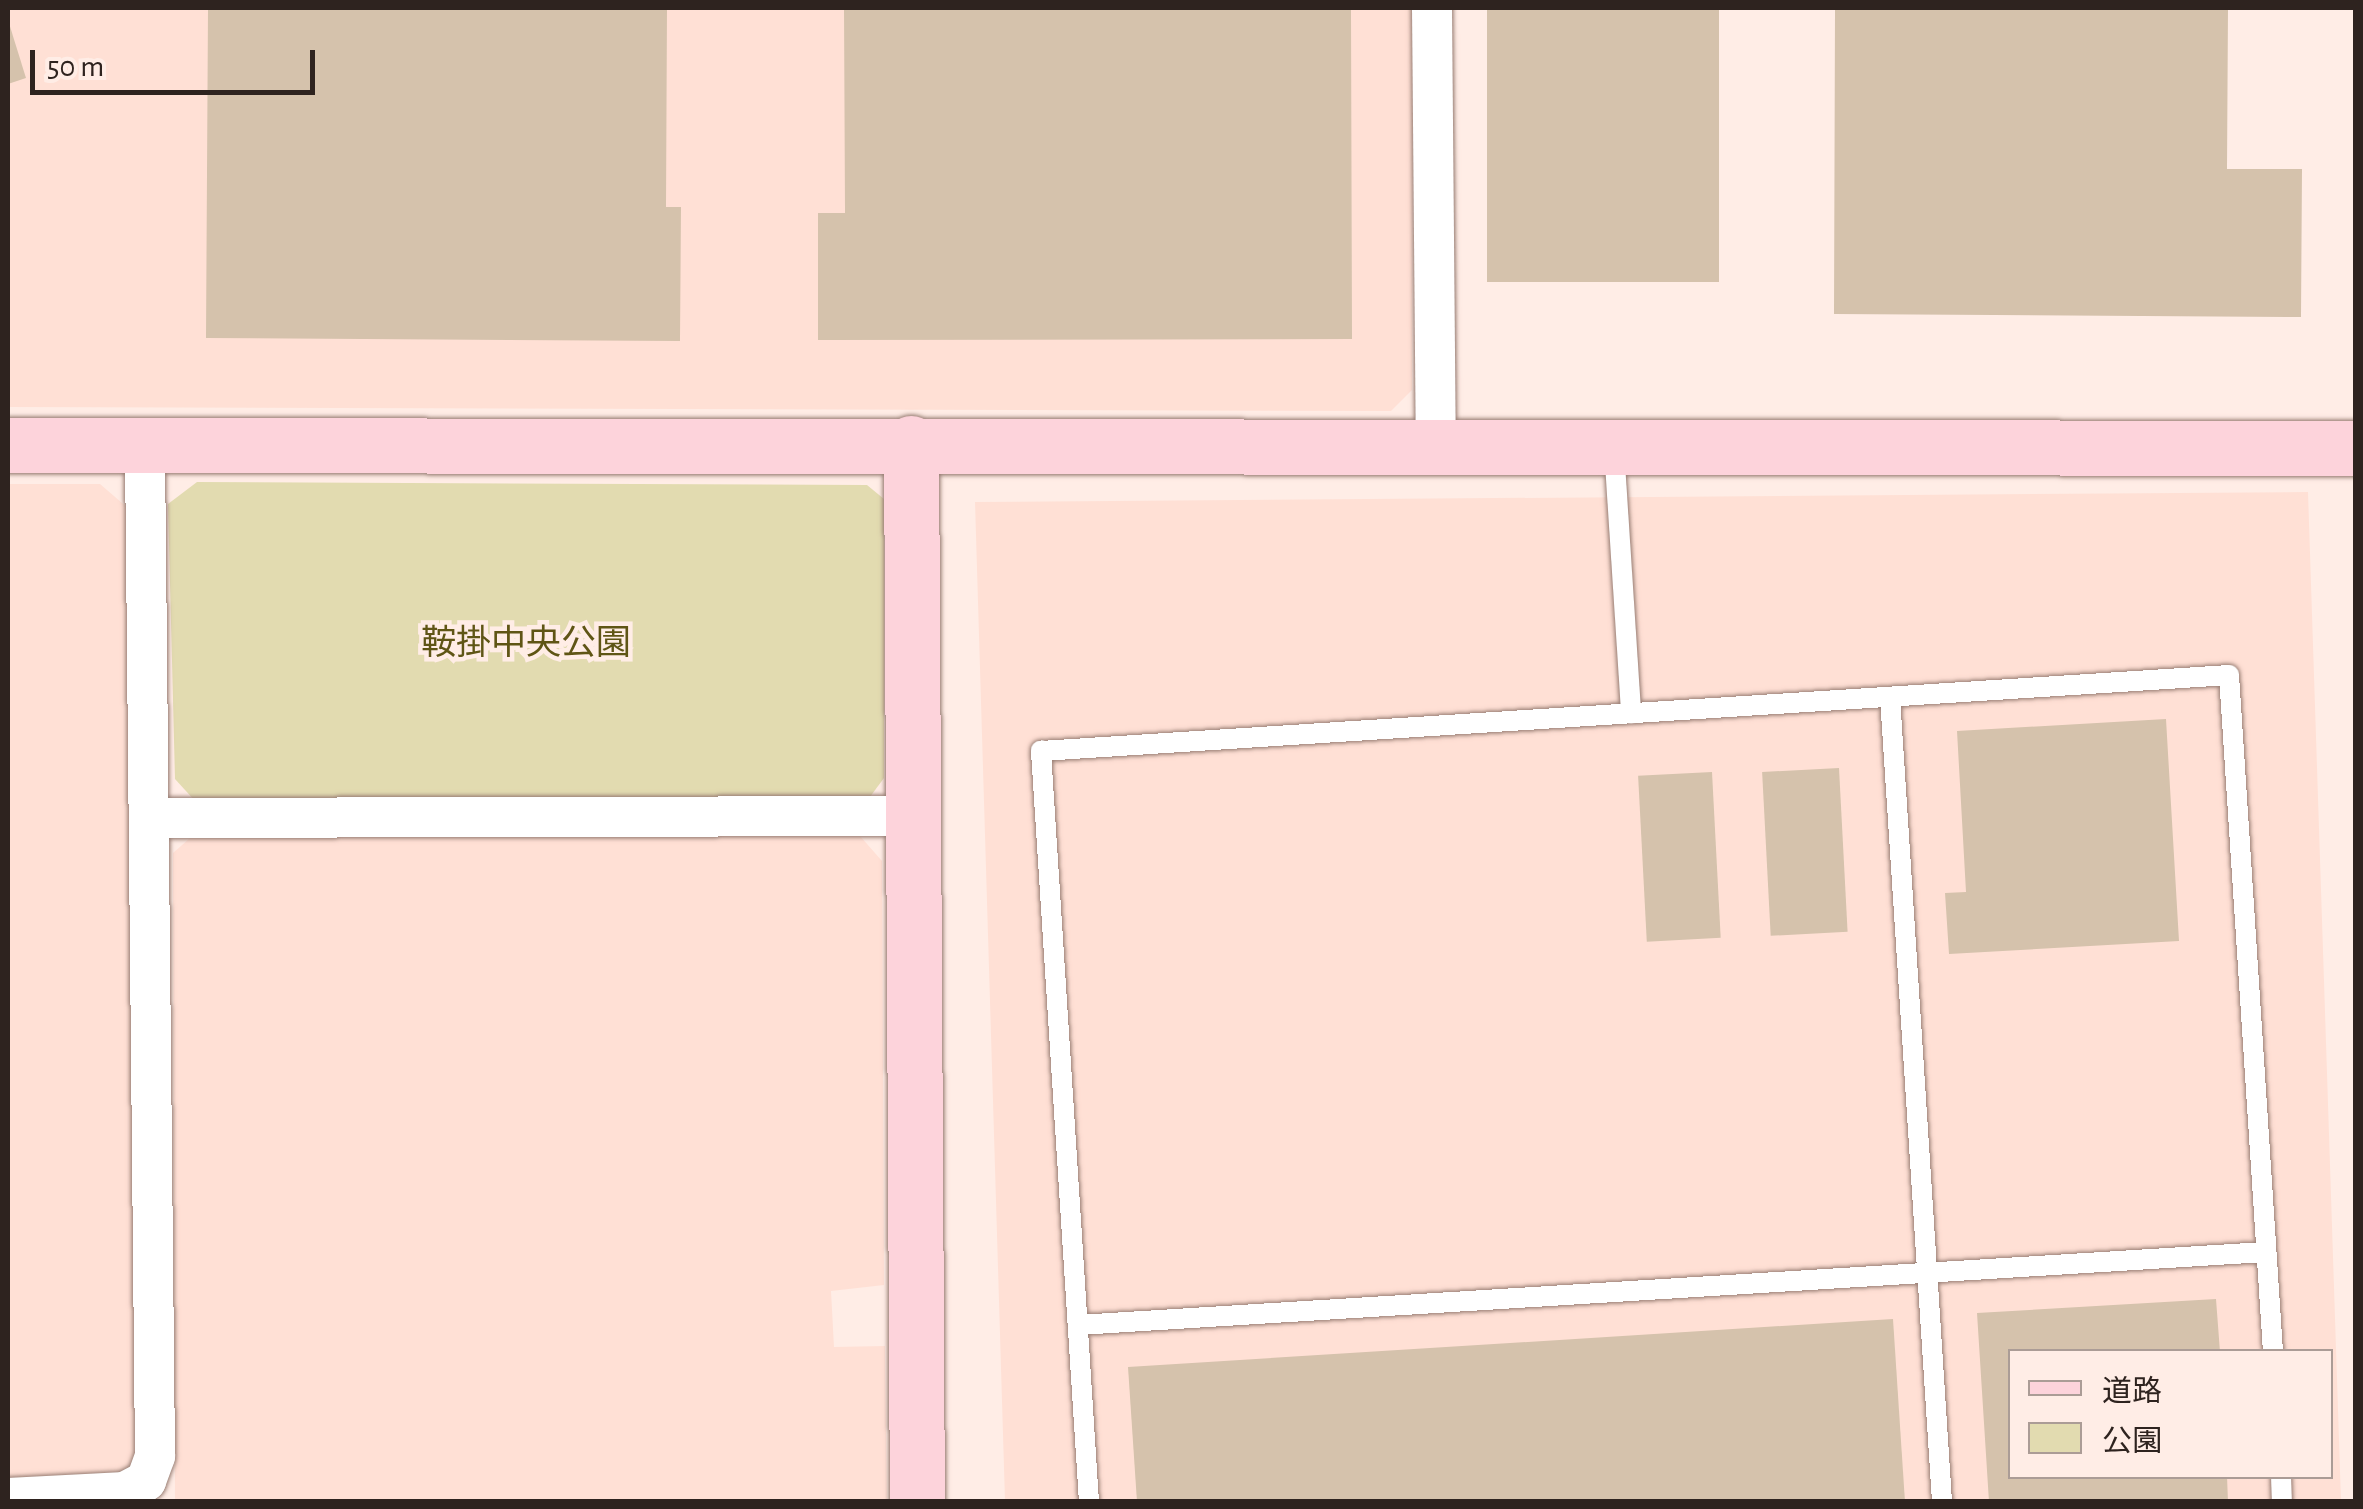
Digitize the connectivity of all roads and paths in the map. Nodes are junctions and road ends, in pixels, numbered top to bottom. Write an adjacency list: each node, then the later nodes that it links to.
1 (1432, 8): 5 (street)
2 (145, 442): 3 (street); 4 (street); 11 (street)
3 (911, 443): 5 (street); 10 (street)
4 (8, 445)
5 (1436, 445): 6 (street)
6 (1614, 446): 7 (street); 9 (lane)
7 (2356, 448)
8 (1890, 697): 9 (lane); 12 (lane); 13 (lane)
9 (1632, 713): 14 (lane)
10 (913, 816): 11 (street); 18 (street)
11 (149, 818): 16 (street)
12 (2266, 1252): 13 (lane); 15 (lane)
13 (1928, 1273): 14 (lane); 20 (lane)
14 (1078, 1325): 19 (lane)
15 (2273, 1349)
16 (149, 1491): 17 (street)
17 (8, 1498)
18 (917, 1502)
19 (1089, 1502)
20 (1942, 1502)

